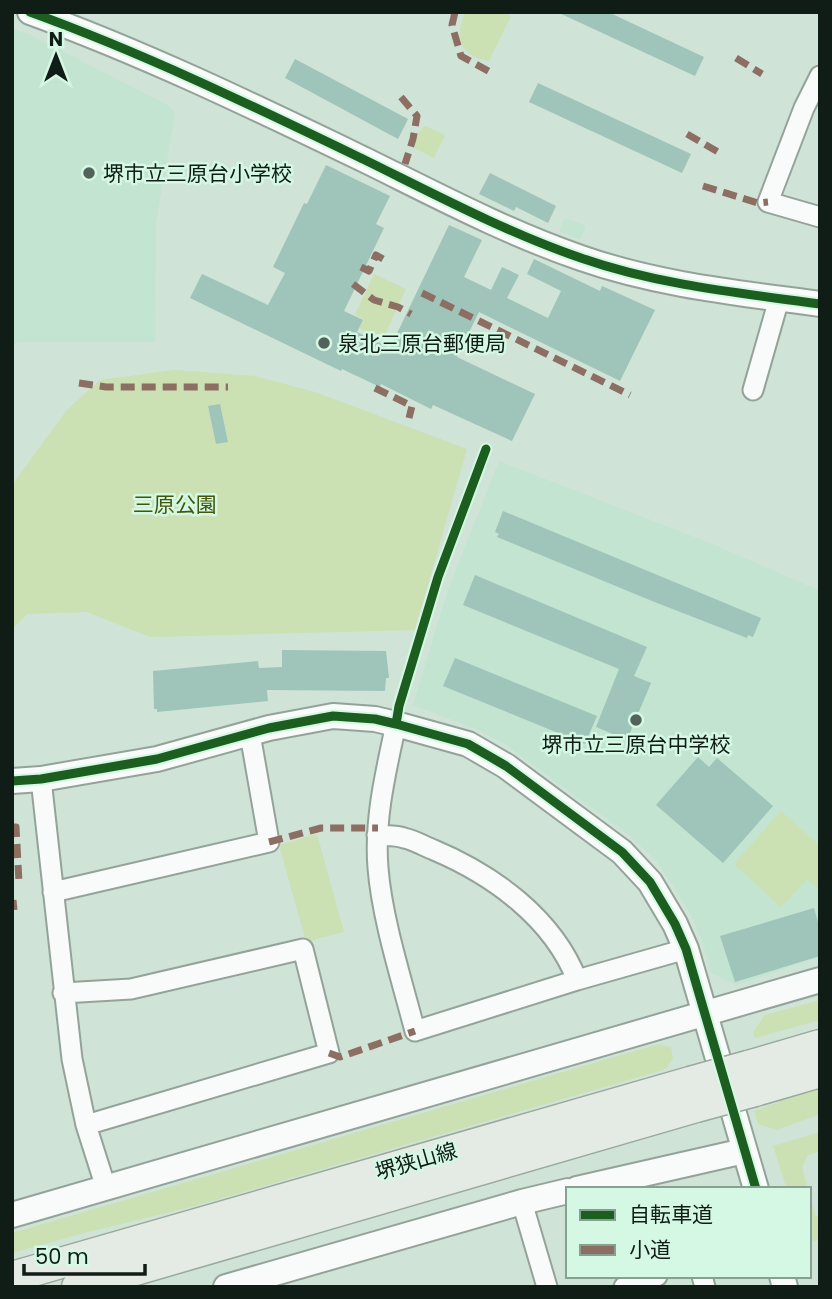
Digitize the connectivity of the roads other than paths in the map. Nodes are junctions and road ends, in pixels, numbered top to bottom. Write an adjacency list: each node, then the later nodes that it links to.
1 (30, 12): 2 (street)
2 (67, 19): 6 (street)
3 (820, 76): 4 (street)
4 (812, 110): 5 (street)
5 (820, 217)
6 (779, 299): 7 (street); 8 (street)
7 (820, 304)
8 (753, 390)
9 (396, 724): 10 (street); 13 (street); 15 (street)
10 (250, 733): 11 (street); 14 (street)
11 (41, 779): 12 (street); 14 (street)
12 (12, 781)
13 (377, 835): 17 (street); 17 (street)
14 (53, 892): 18 (street)
15 (686, 950): 17 (street); 19 (street)
16 (820, 980): 19 (street)
17 (577, 981)
18 (63, 993): 24 (street); 24 (street)
19 (705, 1014): 25 (street); 28 (street)
20 (820, 1045): 22 (main road, 堺狭山線)
21 (820, 1072): 22 (main road, 堺狭山線)
22 (751, 1078): 23 (main road, 堺狭山線, bridge)
23 (693, 1095): 32 (main road, 堺狭山線); 34 (main road, 堺狭山線)
24 (86, 1125): 28 (street)
25 (744, 1150): 26 (street); 27 (street)
26 (586, 1187)
27 (755, 1187)
28 (106, 1188): 31 (street)
29 (566, 1191): 30 (street)
30 (522, 1202): 35 (street); 36 (street)
31 (12, 1215)
32 (12, 1277)
33 (651, 1278): 37 (street)
34 (77, 1287)
35 (226, 1287)
36 (547, 1287)
37 (624, 1287)

